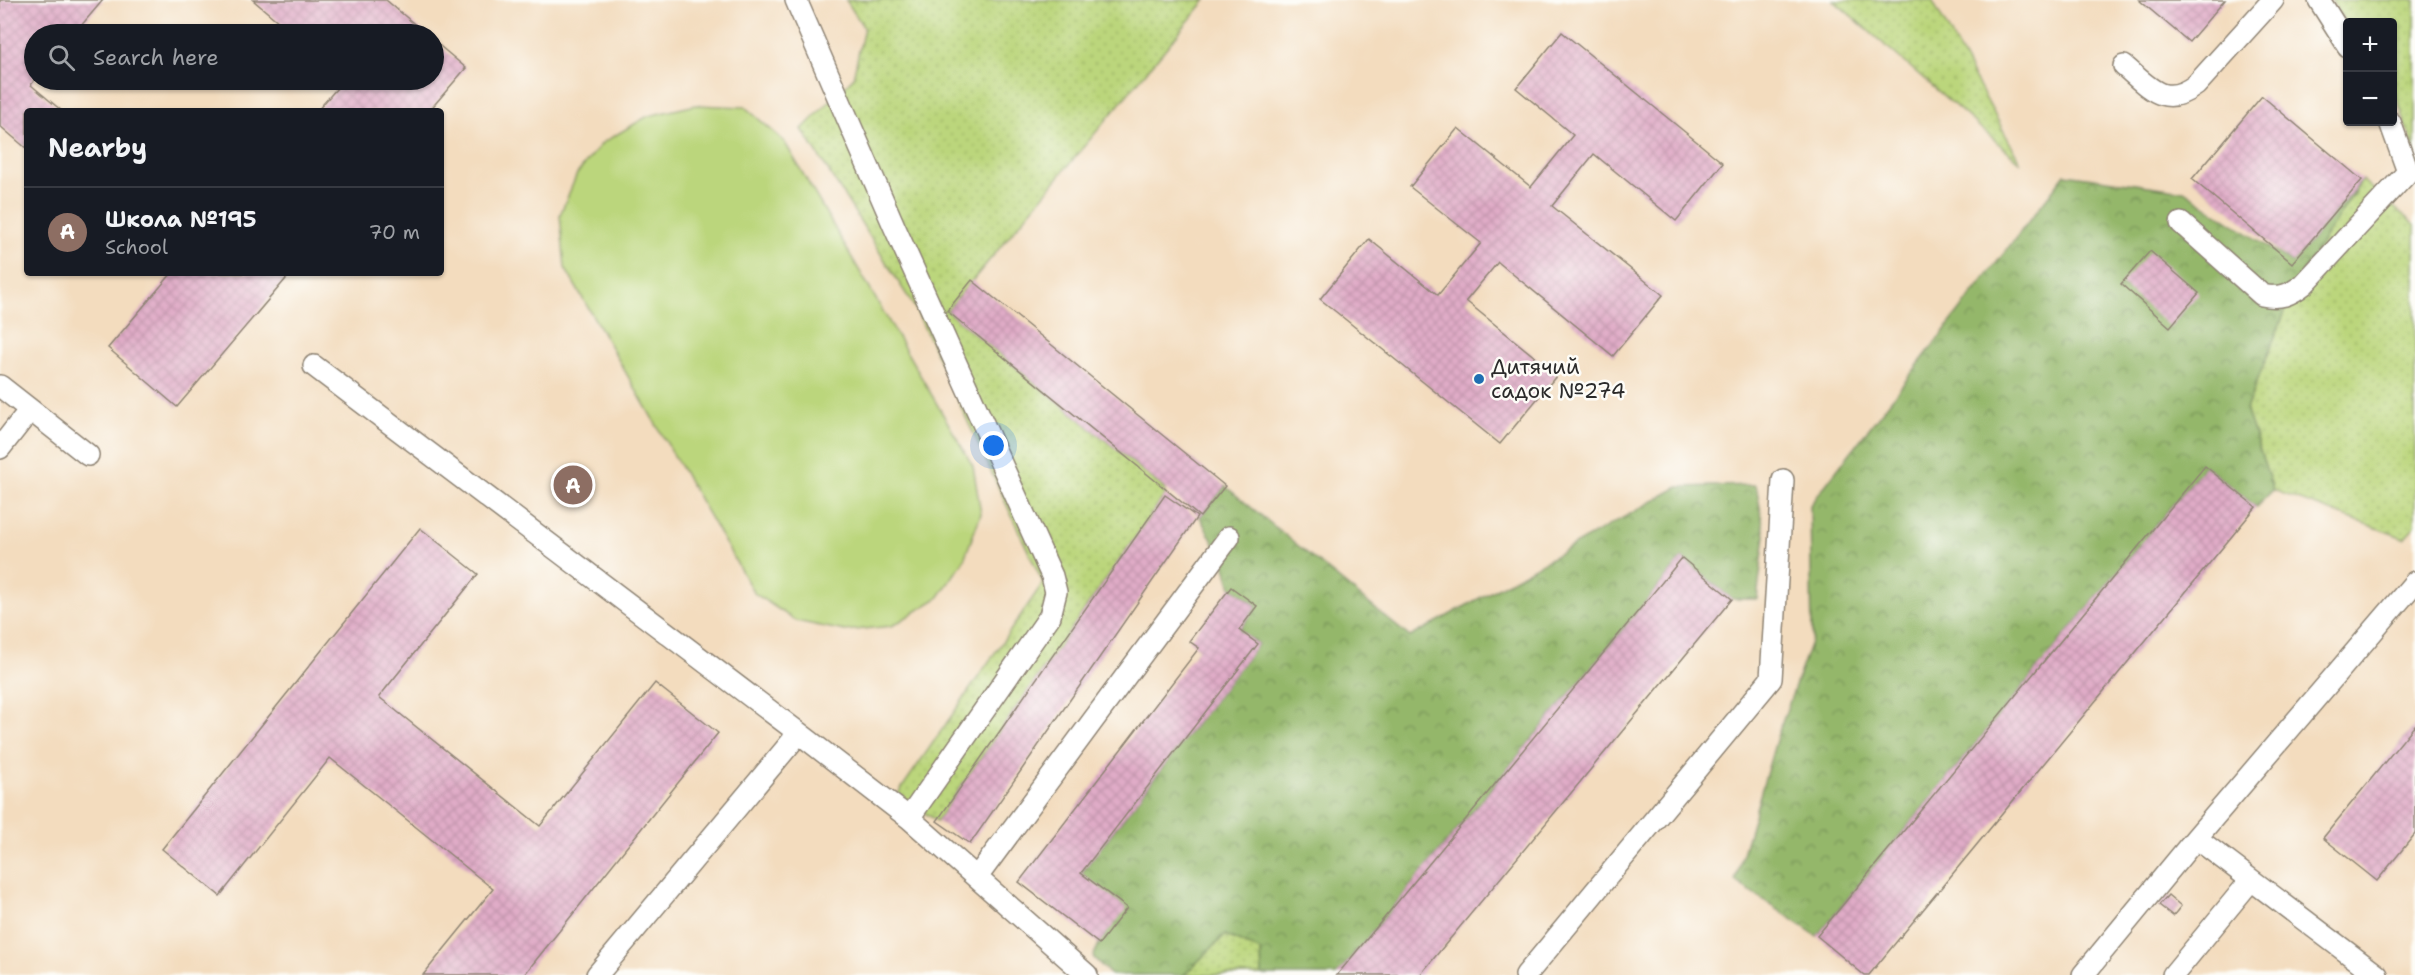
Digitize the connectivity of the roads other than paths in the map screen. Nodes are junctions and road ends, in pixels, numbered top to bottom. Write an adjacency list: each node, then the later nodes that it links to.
1 (796, 0): 17 (lane)
2 (2273, 0): 5 (lane)
3 (2319, 0): 4 (lane)
4 (2343, 38)
5 (2124, 66)
6 (2391, 126): 7 (lane)
7 (2181, 223)
8 (314, 366): 16 (lane)
9 (0, 386): 10 (lane)
10 (29, 411): 11 (lane); 12 (lane)
11 (0, 448)
12 (88, 455)
13 (1783, 480): 23 (lane)
14 (1229, 537): 19 (lane)
15 (2415, 582): 18 (lane)
16 (799, 733): 17 (lane); 21 (lane)
17 (909, 818): 19 (lane)
18 (2196, 838): 20 (lane); 24 (lane)
19 (977, 877): 22 (lane)
20 (2251, 880): 25 (lane); 26 (lane)
21 (597, 975)
22 (1087, 975)
23 (1526, 975)
24 (2084, 975)
25 (2173, 975)
26 (2377, 975)

